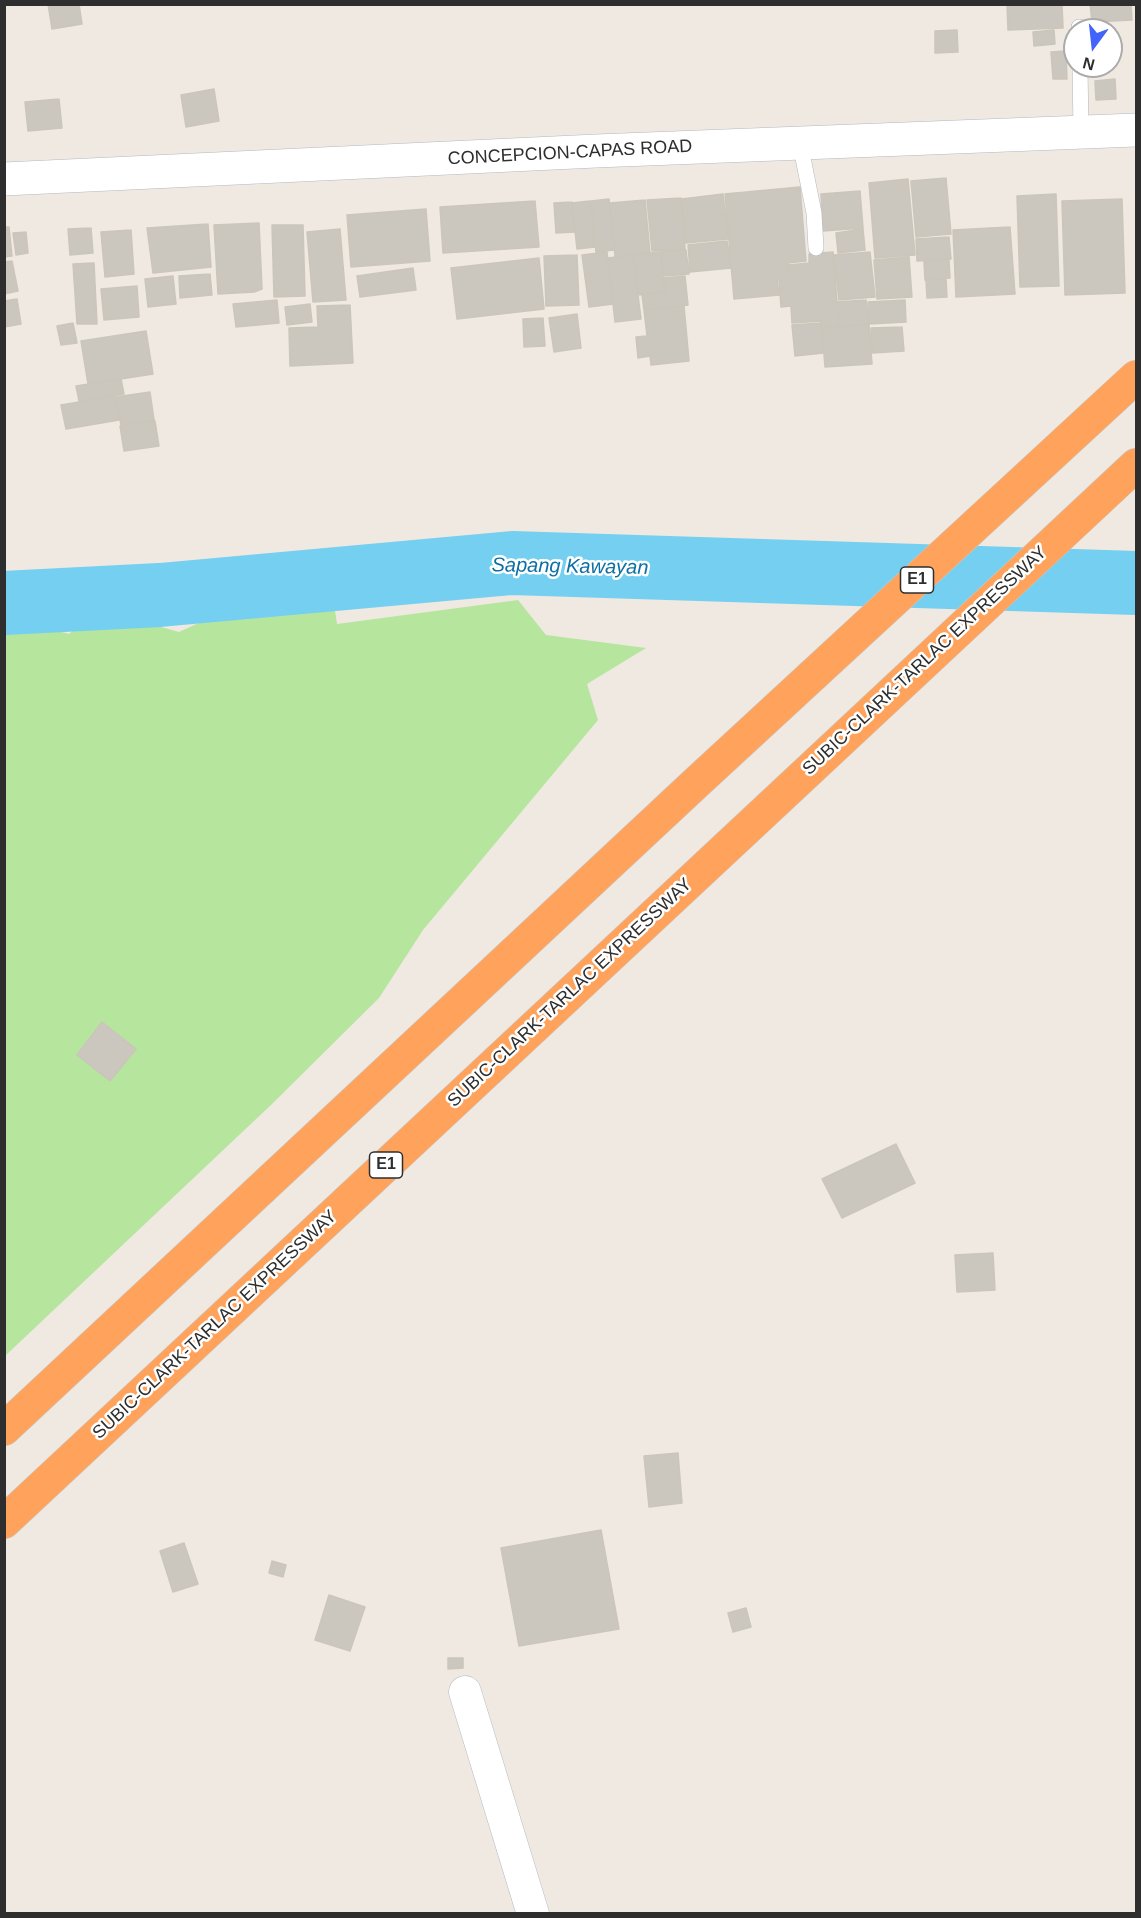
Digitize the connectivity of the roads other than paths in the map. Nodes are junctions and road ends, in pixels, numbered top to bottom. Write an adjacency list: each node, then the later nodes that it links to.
1 (1080, 78): 3 (lane)
2 (1137, 130): 3 (main road, CONCEPCION-CAPAS ROAD)
3 (1081, 132): 4 (main road, CONCEPCION-CAPAS ROAD)
4 (800, 143): 5 (main road, CONCEPCION-CAPAS ROAD); 6 (lane)
5 (4, 179)
6 (816, 248)
7 (1137, 377): 9 (highway, E1)
8 (1137, 465): 10 (highway, SUBIC-CLARK-TARLAC EXPRESSWAY / E1)
9 (4, 1429)
10 (4, 1522)
11 (465, 1692): 12 (street)
12 (532, 1914)

